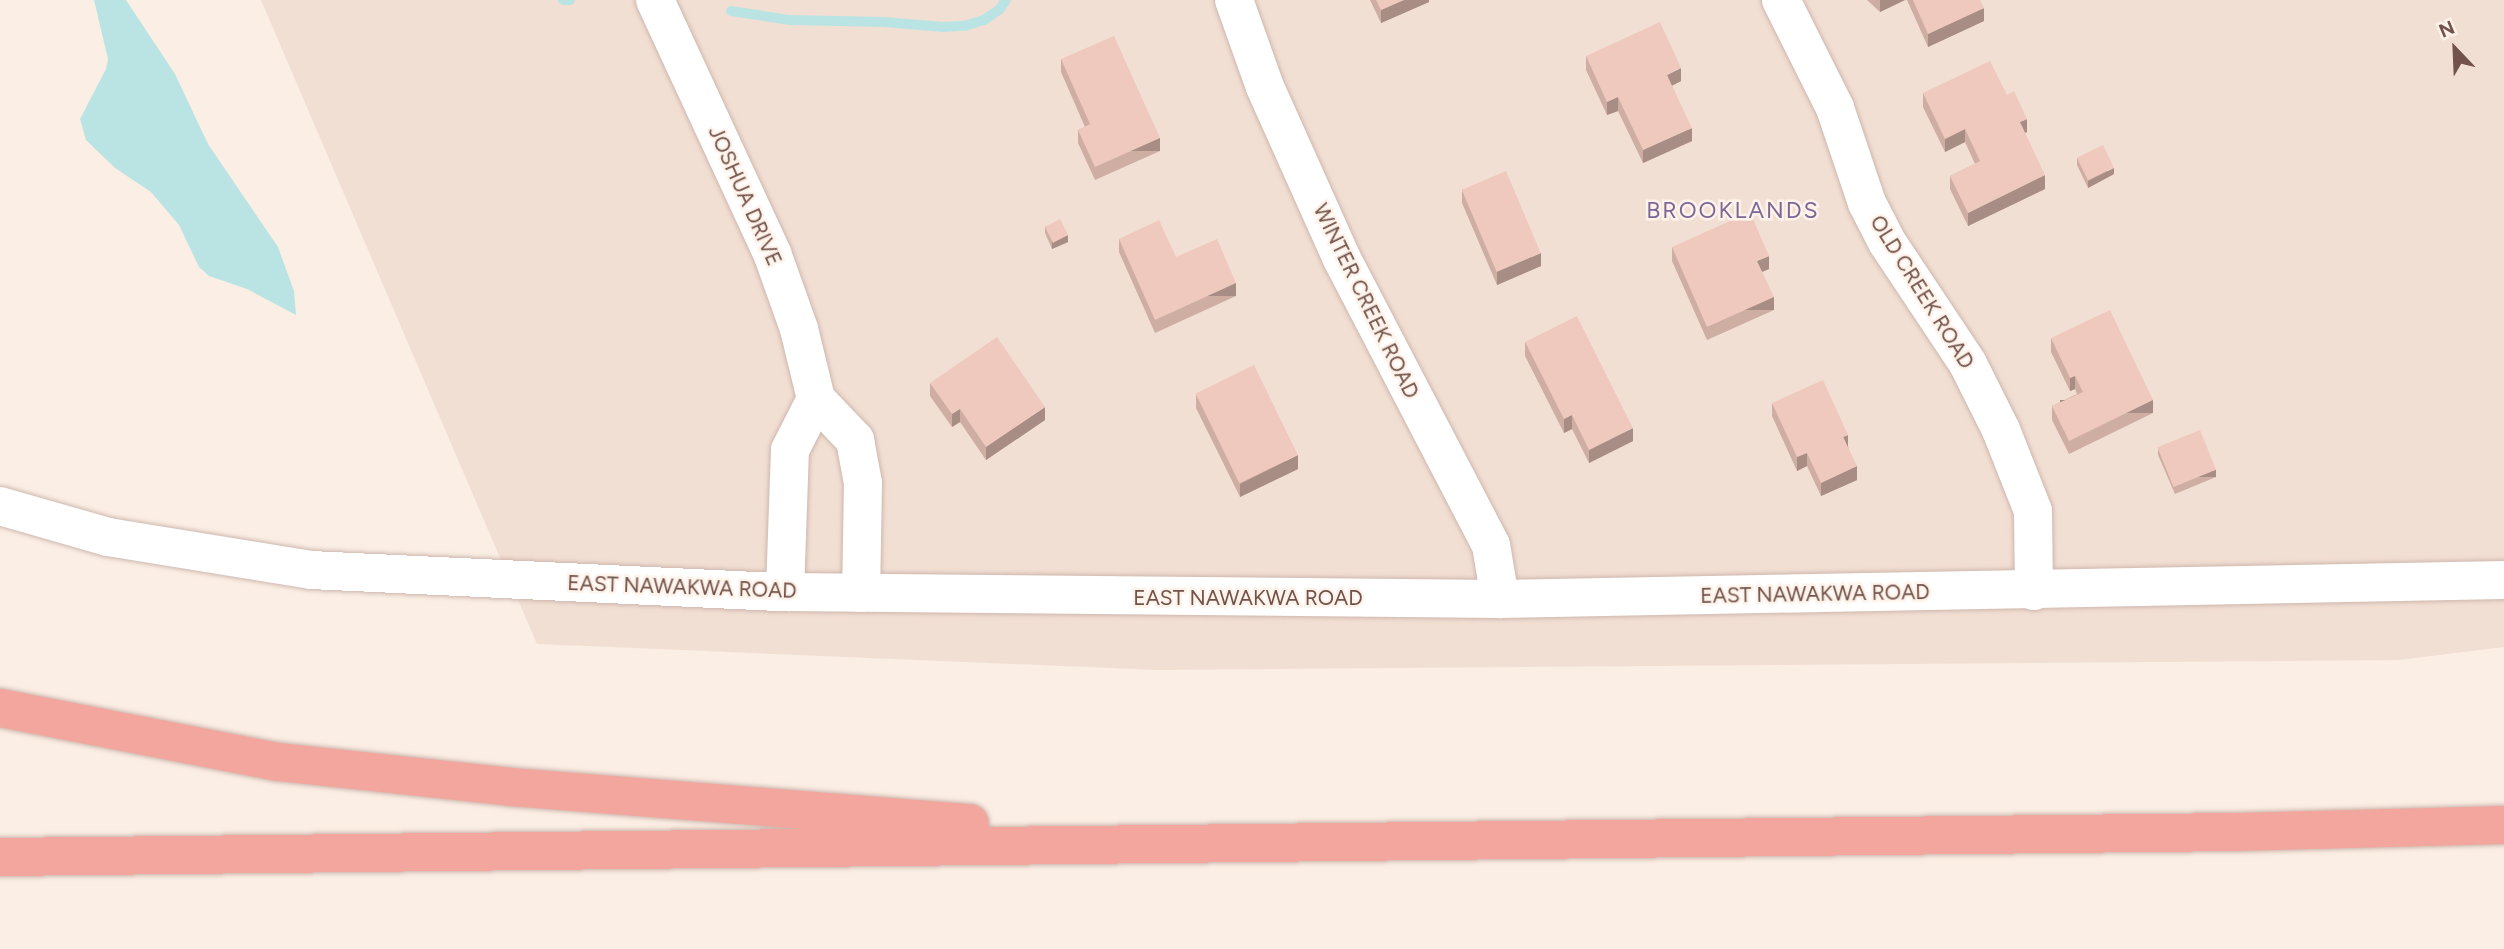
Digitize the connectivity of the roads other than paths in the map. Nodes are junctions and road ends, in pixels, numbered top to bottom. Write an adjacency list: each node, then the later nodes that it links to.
1 (655, 0): 4 (street, JOSHUA DRIVE)
2 (1234, 0): 10 (street, WINTER CREEK ROAD)
3 (1781, 0): 7 (street, OLD CREEK ROAD)
4 (816, 399): 8 (street); 9 (street, JOSHUA DRIVE)
5 (0, 506): 8 (street, EAST NAWAKWA ROAD)
6 (2504, 580): 7 (street, EAST NAWAKWA ROAD)
7 (2034, 591): 10 (street, EAST NAWAKWA ROAD)
8 (785, 592): 9 (street, EAST NAWAKWA ROAD)
9 (861, 593): 10 (street, EAST NAWAKWA ROAD)
10 (1500, 599)
11 (0, 708): 13 (highway)
12 (2504, 825): 13 (highway)
13 (1224, 843): 14 (highway)
14 (0, 857)

